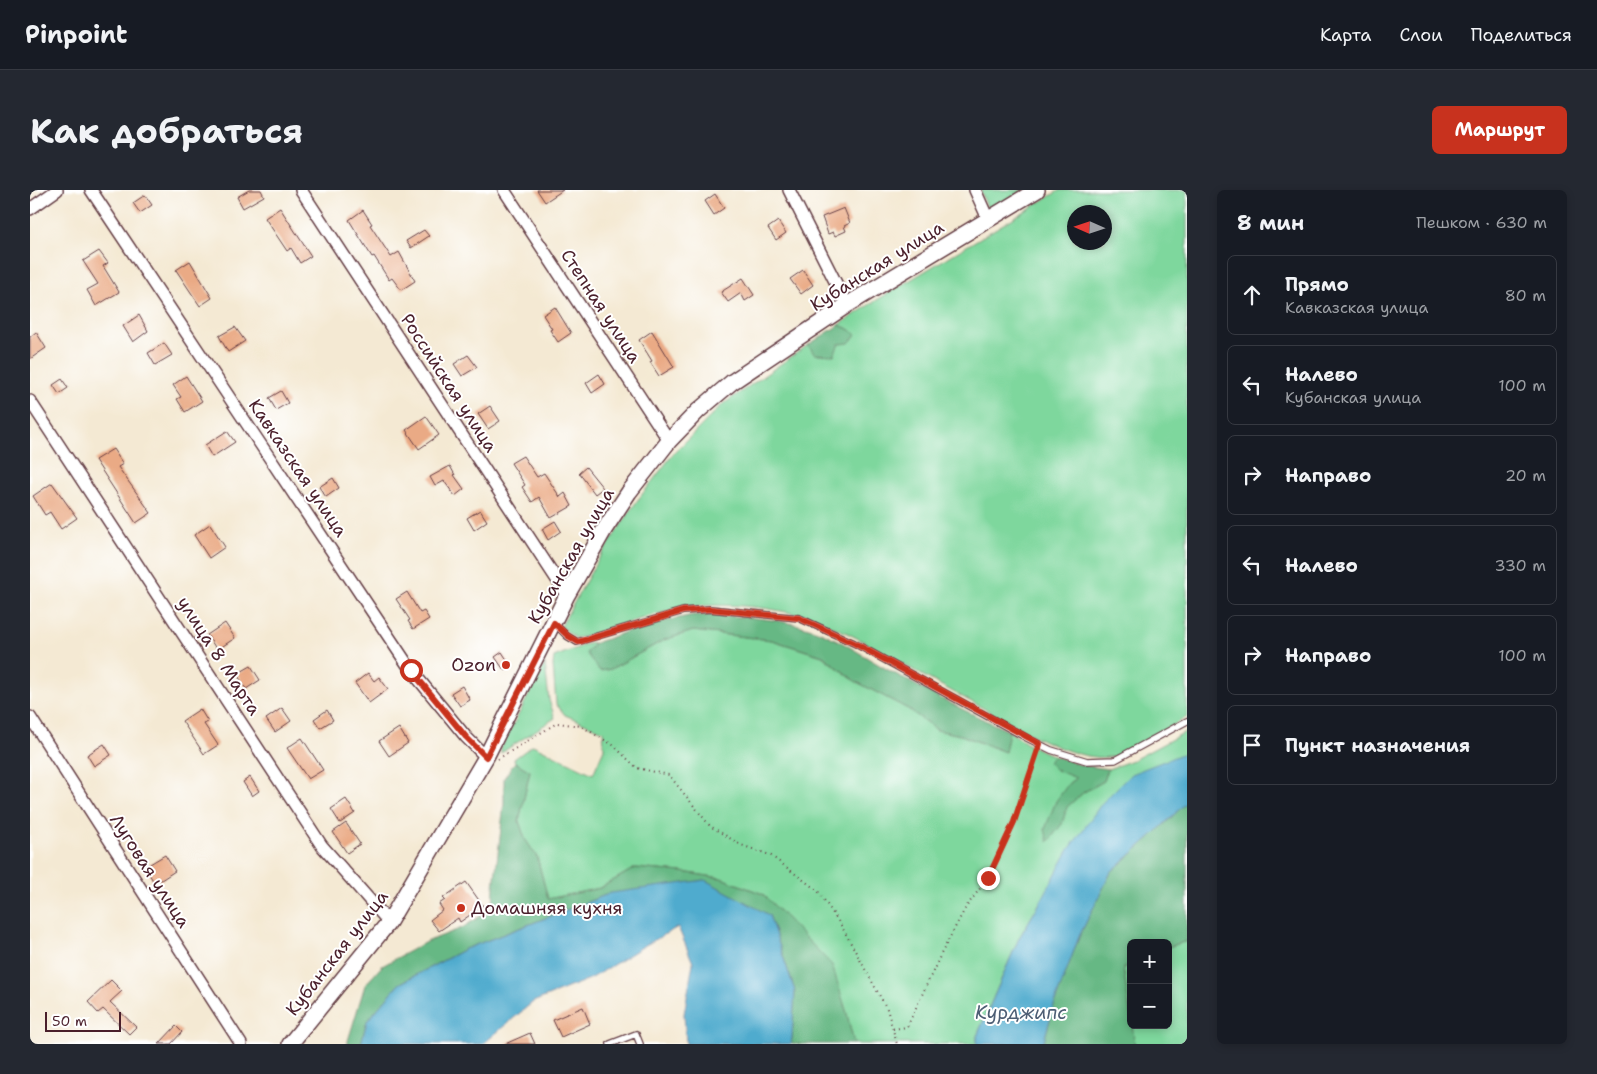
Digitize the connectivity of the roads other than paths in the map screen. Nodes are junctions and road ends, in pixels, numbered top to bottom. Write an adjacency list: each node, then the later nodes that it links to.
1 (56, 190): 8 (street)
2 (91, 190): 17 (street, Кавказская улица)
3 (301, 190): 13 (street, Российская улица)
4 (504, 190): 12 (street, Степная улица)
5 (789, 190): 10 (street)
6 (975, 190): 9 (street)
7 (1037, 190): 9 (main road, Кубанская улица)
8 (30, 209)
9 (988, 219): 10 (main road, Кубанская улица)
10 (847, 305): 12 (main road, Кубанская улица)
11 (30, 401): 18 (street, улица 8 Марта)
12 (669, 440): 13 (main road, Кубанская улица)
13 (568, 595): 14 (main road, Кубанская улица)
14 (554, 623): 16 (lane); 17 (main road, Кубанская улица)
15 (30, 716): 19 (street, Луговая улица)
16 (1187, 721)
17 (486, 757): 18 (main road, Кубанская улица)
18 (389, 922): 20 (main road, Кубанская улица)
19 (241, 1044)
20 (290, 1044)
21 (610, 1044): 22 (lane)
22 (640, 1044)

